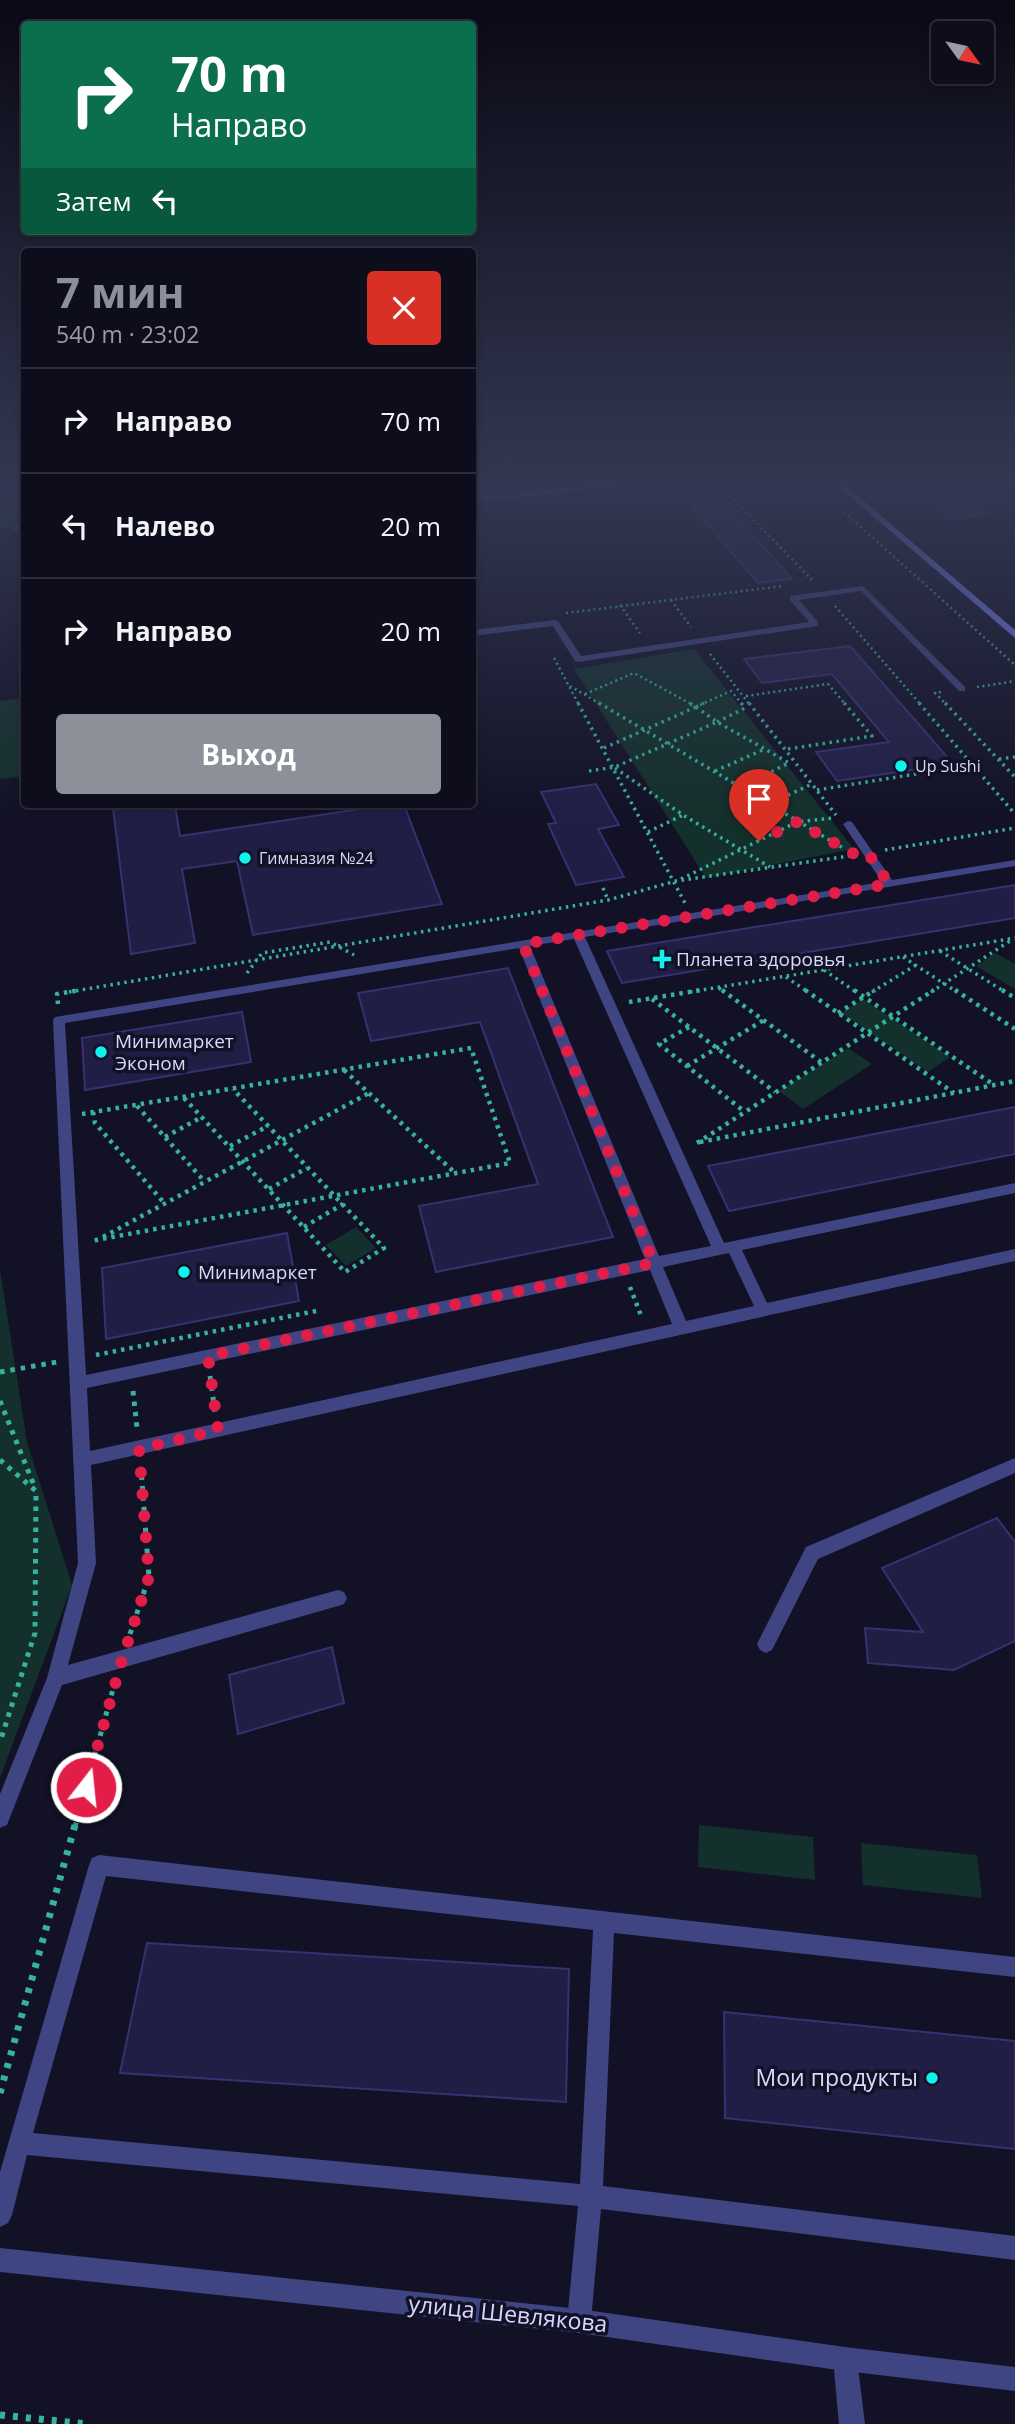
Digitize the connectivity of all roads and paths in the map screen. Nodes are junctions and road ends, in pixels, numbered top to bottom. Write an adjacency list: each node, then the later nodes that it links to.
1 (719, 593): 7 (path)
2 (830, 593): 6 (street)
3 (868, 593): 17 (street)
4 (934, 593): 12 (path)
5 (966, 593): 10 (street)
6 (824, 594): 11 (street); 29 (path)
7 (670, 599): 8 (path); 11 (path)
8 (536, 625): 9 (street); 11 (street); 15 (path)
9 (476, 632)
10 (1015, 635)
11 (701, 641): 19 (path)
12 (1015, 665)
13 (1015, 681): 14 (path)
14 (1003, 683): 16 (path); 17 (path)
15 (570, 686): 18 (path); 24 (path)
16 (1007, 687)
17 (962, 689): 28 (path)
18 (584, 695): 20 (path); 22 (path)
19 (745, 696): 26 (path); 26 (path)
20 (696, 707): 21 (path); 21 (path); 22 (path)
21 (717, 722): 23 (path); 25 (path)
22 (644, 730): 23 (path); 24 (path)
23 (667, 743): 30 (path); 32 (path)
24 (604, 748): 30 (path)
25 (765, 749): 32 (path); 35 (path)
26 (787, 749): 34 (path)
27 (1015, 757): 28 (path)
28 (998, 760): 33 (path)
29 (971, 765): 36 (path); 38 (path)
30 (615, 767): 31 (path); 39 (path); 43 (path)
31 (589, 771)
32 (714, 772): 35 (path)
33 (1015, 777)
34 (812, 783): 36 (path); 37 (path)
35 (740, 787): 37 (path)
36 (817, 790): 40 (path)
37 (768, 805): 40 (path)
38 (1015, 814)
39 (682, 815): 43 (path); 44 (path)
40 (797, 822): 44 (path); 47 (path)
41 (848, 824): 45 (street)
42 (1015, 828): 45 (path)
43 (648, 832): 48 (path)
44 (740, 850): 47 (path); 48 (path)
45 (868, 853): 49 (street)
46 (1015, 863): 49 (street)
47 (772, 868): 48 (path)
48 (676, 881): 51 (path); 52 (path)
49 (889, 884): 53 (street)
50 (603, 888): 51 (path)
51 (608, 900): 64 (path)
52 (686, 904)
53 (578, 935): 55 (street); 106 (street)
54 (1014, 938): 56 (path); 59 (path)
55 (523, 944): 108 (street); 116 (street)
56 (940, 950): 57 (path); 59 (path)
57 (902, 957): 58 (path); 60 (path)
58 (916, 965): 62 (path); 65 (path)
59 (968, 968): 62 (path); 66 (path)
60 (823, 970): 61 (path); 65 (path)
61 (785, 976): 63 (path); 69 (path)
62 (944, 983): 70 (path); 73 (path)
63 (718, 988): 67 (path); 71 (path)
64 (57, 994)
65 (864, 997): 69 (path); 70 (path)
66 (1015, 998)
67 (651, 999): 68 (path); 72 (path)
68 (631, 1002)
69 (838, 1013): 74 (path)
70 (892, 1016): 74 (path); 80 (path)
71 (764, 1020): 75 (path); 76 (path)
72 (689, 1027): 75 (path); 77 (path)
73 (1015, 1029)
74 (867, 1033): 76 (path); 84 (path)
75 (717, 1048): 77 (path); 82 (path)
76 (821, 1062): 82 (path)
77 (687, 1066): 87 (path)
78 (344, 1070): 81 (path); 83 (path); 95 (path)
79 (1015, 1082): 80 (path)
80 (995, 1085): 84 (path)
81 (232, 1089): 85 (path); 89 (path)
82 (775, 1092): 87 (path)
83 (369, 1093): 91 (path); 95 (path)
84 (954, 1093): 87 (path)
85 (184, 1097): 86 (path); 88 (path)
86 (136, 1105): 90 (path); 100 (path)
87 (745, 1112)
88 (202, 1117): 90 (path); 92 (path)
89 (268, 1126): 91 (path); 92 (path)
90 (165, 1137): 96 (path)
91 (282, 1140): 93 (path); 94 (path)
92 (230, 1146): 93 (path)
93 (243, 1161): 96 (path); 98 (path)
94 (307, 1167): 98 (path); 99 (path)
95 (454, 1173): 99 (path)
96 (205, 1182): 100 (path)
97 (1015, 1188): 106 (street)
98 (269, 1189): 101 (path)
99 (334, 1195): 101 (path); 102 (path)
100 (164, 1204): 104 (path)
101 (284, 1205): 103 (path); 104 (path)
102 (343, 1205): 103 (path); 103 (path)
103 (304, 1227)
104 (99, 1239): 105 (path)
105 (90, 1241)
106 (727, 1248): 108 (street); 110 (street)
107 (1015, 1255): 110 (street)
108 (654, 1263): 109 (street); 111 (street)
109 (623, 1270): 113 (path); 115 (street)
110 (763, 1310): 111 (street)
111 (681, 1328): 113 (street)
112 (205, 1333): 115 (path)
113 (649, 1335): 121 (street)
114 (129, 1349): 118 (path)
115 (208, 1356): 118 (street); 121 (path)
116 (77, 1359): 117 (path); 119 (street)
117 (0, 1372)
118 (131, 1374): 119 (street); 122 (path)
119 (79, 1383): 124 (street)
120 (0, 1401): 126 (path)
121 (218, 1430): 122 (street)
122 (139, 1449): 124 (street); 129 (path)
123 (0, 1460): 126 (path)
124 (83, 1460): 130 (street)
125 (1015, 1465): 128 (street)
126 (36, 1490): 131 (path)
127 (338, 1598): 129 (street)
128 (766, 1644)
129 (122, 1660): 130 (street); 135 (path)
130 (55, 1678): 132 (street)
131 (0, 1742)
132 (0, 1818)
133 (604, 1921): 134 (street); 136 (street); 137 (street)
134 (1015, 1967)
135 (0, 2092)
136 (19, 2143): 137 (street); 138 (street)
137 (591, 2196): 139 (street); 141 (street)
138 (0, 2216)
139 (1015, 2248)
140 (0, 2260): 141 (street, улица Шевлякова)
141 (579, 2321): 142 (street, улица Шевлякова)
142 (845, 2360): 143 (street, улица Шевлякова); 146 (street)
143 (1015, 2379)
144 (0, 2415): 145 (path)
145 (88, 2424)
146 (852, 2424)

